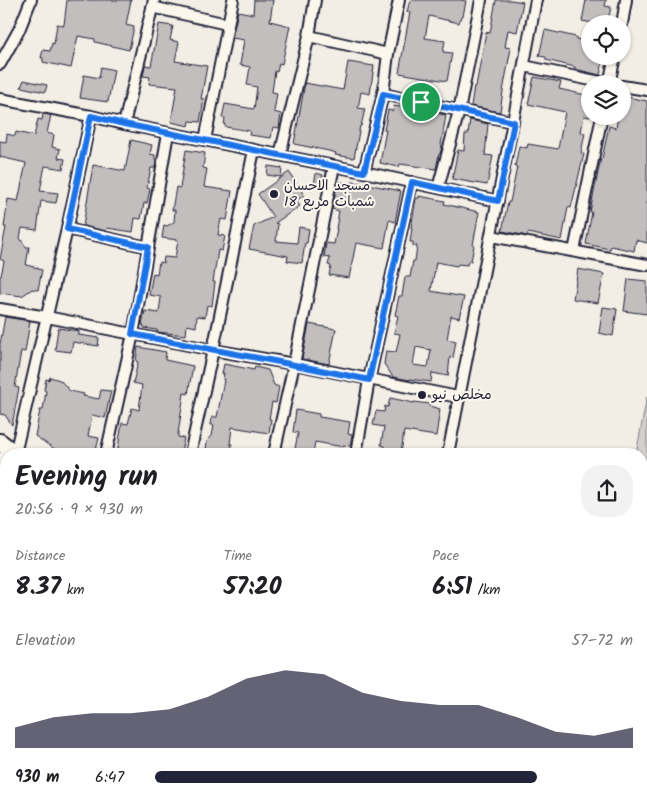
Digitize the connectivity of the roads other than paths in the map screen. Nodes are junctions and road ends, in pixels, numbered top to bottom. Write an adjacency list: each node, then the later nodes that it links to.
1 (31, 0): 13 (street)
2 (233, 0): 10 (street)
3 (315, 0): 11 (street)
4 (399, 0): 12 (street)
5 (481, 0): 20 (street)
6 (536, 0): 14 (street)
7 (626, 0): 9 (street)
8 (153, 4): 10 (street); 23 (street)
9 (624, 15)
10 (228, 24): 26 (street)
11 (309, 36): 12 (street); 28 (street)
12 (388, 54): 18 (street)
13 (0, 64)
14 (524, 66): 15 (street); 22 (street)
15 (581, 78)
16 (631, 87): 17 (street)
17 (647, 90)
18 (383, 94): 20 (street); 30 (street)
19 (0, 99): 21 (street)
20 (459, 110): 22 (street); 32 (street)
21 (91, 116): 23 (street); 34 (street)
22 (514, 122): 33 (street)
23 (124, 124): 25 (street)
24 (600, 125): 37 (street)
25 (168, 133): 26 (street); 36 (street)
26 (205, 140): 27 (street)
27 (254, 150): 28 (street); 42 (street)
28 (280, 155): 29 (street)
29 (334, 166): 30 (street); 43 (street)
30 (364, 172): 31 (street)
31 (412, 182): 32 (street); 44 (street)
32 (438, 188): 33 (street)
33 (498, 201): 35 (street)
34 (67, 229): 36 (street); 40 (street)
35 (491, 236): 37 (street); 45 (street)
36 (148, 247): 41 (street)
37 (574, 251): 38 (street)
38 (647, 265)
39 (0, 309): 40 (street)
40 (47, 317): 41 (street); 46 (street)
41 (132, 334): 42 (street); 47 (street)
42 (213, 350): 43 (street); 48 (street)
43 (294, 364): 44 (street); 49 (street)
44 (369, 380): 45 (street); 50 (street)
45 (458, 397): 51 (street)
46 (17, 448)
47 (107, 448)
48 (191, 448)
49 (275, 448)
50 (357, 448)
51 (449, 448)

